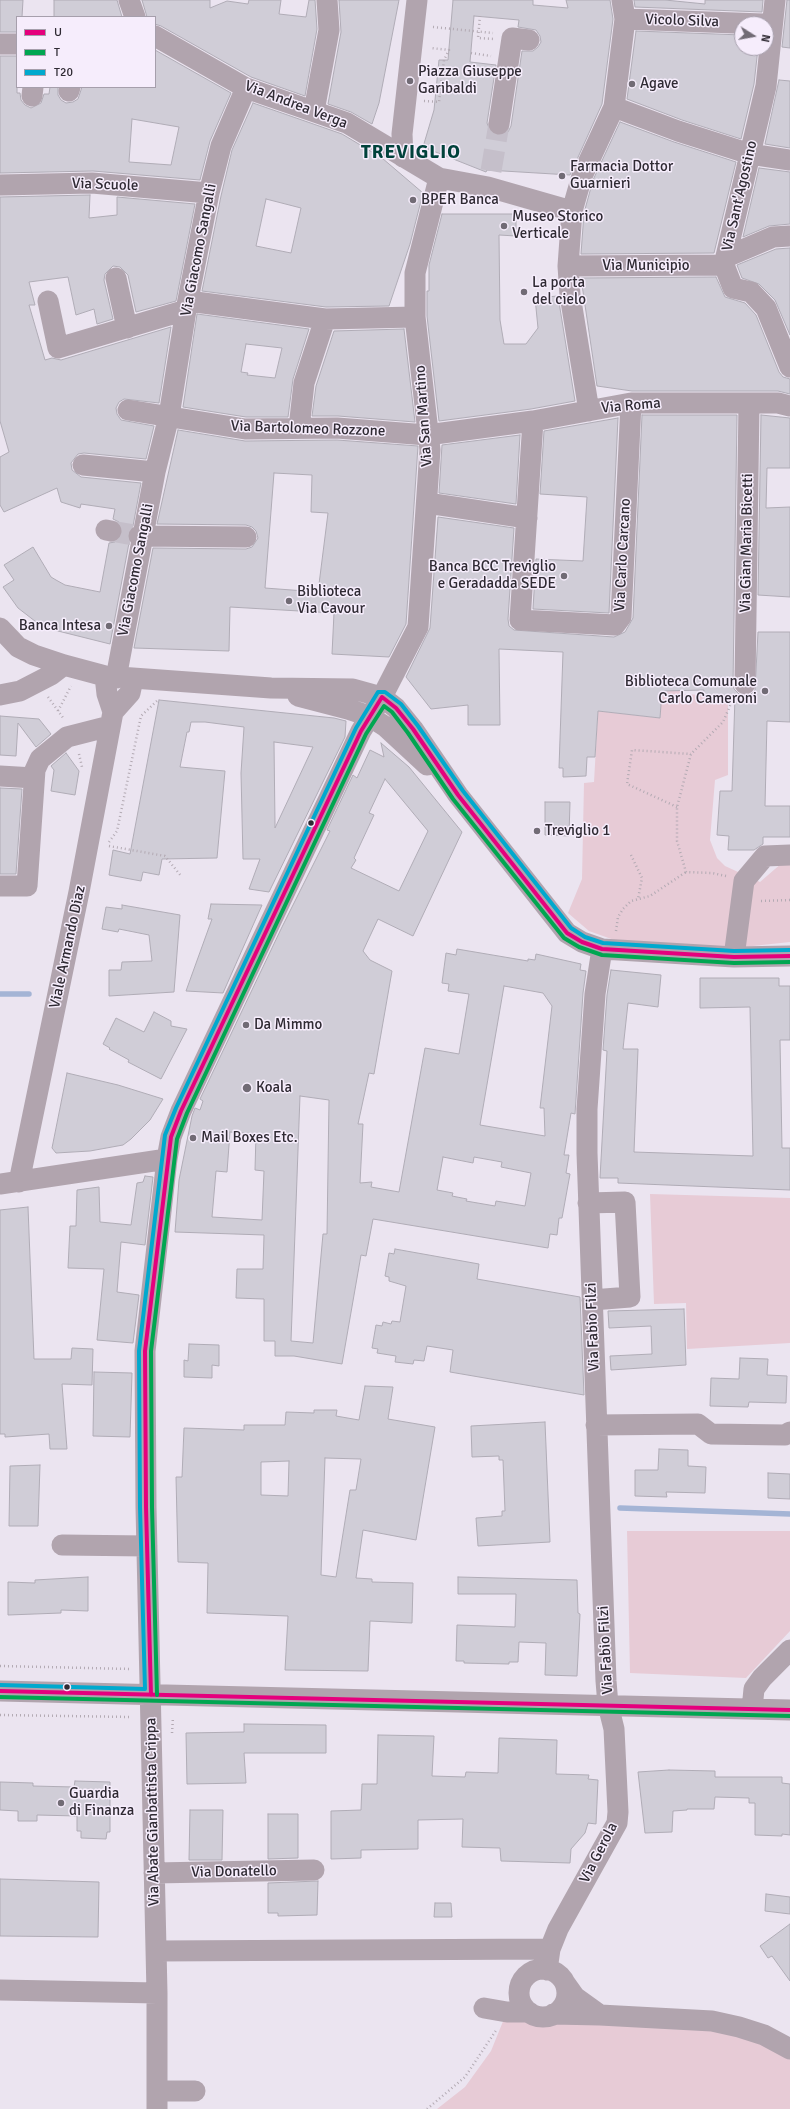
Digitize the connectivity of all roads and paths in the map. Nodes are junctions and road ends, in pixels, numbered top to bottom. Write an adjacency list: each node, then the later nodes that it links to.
1 (129, 0): 6 (street)
2 (327, 0): 22 (street)
3 (417, 0): 10 (street)
4 (775, 0): 8 (street, Via Sant'Agostino)
5 (624, 10): 9 (street, Vicolo Silva); 21 (street, Via Roma)
6 (135, 16)
7 (480, 16): 13 (path)
8 (774, 16)
9 (734, 20)
10 (414, 25): 11 (path); 25 (street)
11 (476, 32)
12 (156, 37): 19 (street, Via Andrea Verga)
13 (478, 38)
14 (529, 40): 23 (street)
15 (0, 44): 16 (street)
16 (16, 44)
17 (449, 50): 20 (path)
18 (769, 56): 24 (street, Via Sant'Agostino)
19 (246, 88): 22 (street, Via Andrea Verga); 29 (street, Via Giacomo Sangalli)
20 (435, 102)
21 (614, 107): 24 (street); 30 (street, Via Roma)
22 (314, 111): 25 (street, Via Andrea Verga)
23 (499, 124)
24 (750, 154): 26 (street); 32 (street, Via Sant'Agostino)
25 (403, 157): 27 (street, Via Andrea Verga)
26 (790, 160)
27 (439, 178): 30 (street, Via Andrea Verga); 37 (street, Via San Martino)
28 (0, 185): 29 (street, Via Scuole)
29 (209, 193): 36 (street, Via Giacomo Sangalli)
30 (572, 211): 33 (street, Via Roma)
31 (790, 236): 32 (street, Via Municipio)
32 (725, 261): 33 (street, Via Municipio); 40 (street, Via Sant'Agostino)
33 (568, 266): 45 (street, Via Roma)
34 (116, 278): 39 (street)
35 (48, 301): 39 (street)
36 (187, 305): 38 (street); 39 (street); 46 (street, Via Giacomo Sangalli)
37 (415, 318): 38 (street); 49 (street, Via San Martino)
38 (325, 319): 48 (street)
39 (127, 328)
40 (790, 367)
41 (630, 403): 42 (street, Via Roma); 45 (street, Via Roma); 53 (street, Via Carlo Carcano)
42 (750, 403): 43 (street, Via Roma); 59 (street, Via Gian Maria Bicetti)
43 (790, 406)
44 (128, 410): 46 (street)
45 (589, 410): 47 (street, Via Bartolomeo Rozzone)
46 (169, 416): 48 (street, Via Bartolomeo Rozzone); 51 (street, Via Giacomo Sangalli)
47 (533, 421): 49 (street, Via Bartolomeo Rozzone); 53 (street, Via Carlo Carcano)
48 (299, 428): 49 (street, Via Bartolomeo Rozzone)
49 (427, 435): 52 (street, Via San Martino)
50 (83, 465): 51 (street)
51 (156, 472): 54 (street, Via Giacomo Sangalli)
52 (427, 503): 53 (street); 63 (street, Via San Martino)
53 (527, 518)
54 (141, 536): 55 (street); 58 (street, Via Giacomo Sangalli)
55 (246, 537)
56 (0, 628): 57 (street)
57 (64, 665): 58 (street); 62 (street)
58 (118, 678): 61 (street); 67 (street, Viale Armando Diaz); 67 (street)
59 (745, 684): 68 (path)
60 (72, 685): 65 (path)
61 (271, 688): 63 (street); 66 (street)
62 (0, 695)
63 (382, 697): 66 (street, Via Abate Gianbattista Crippa); 71 (street)
64 (158, 699): 73 (path)
65 (58, 711)
66 (368, 716): 71 (street); 88 (street, Via Abate Gianbattista Crippa)
67 (112, 719): 70 (street); 89 (street, Viale Armando Diaz)
68 (691, 754): 72 (path); 72 (path)
69 (0, 776): 70 (street)
70 (34, 778): 80 (street)
71 (458, 795): 85 (street)
72 (677, 807): 77 (path)
73 (109, 842)
74 (109, 846): 78 (path)
75 (631, 855): 81 (path)
76 (790, 855): 87 (street)
77 (686, 872): 79 (path); 81 (path)
78 (181, 876)
79 (733, 878)
80 (0, 886)
81 (638, 899): 84 (path)
82 (790, 900): 83 (path)
83 (756, 901)
84 (616, 933)
85 (602, 949): 87 (street); 90 (street, Via Fabio Filzi)
86 (790, 956): 87 (street)
87 (734, 957)
88 (167, 1159): 89 (street); 95 (street, Via Abate Gianbattista Crippa)
89 (10, 1183)
90 (588, 1203): 91 (street, Via Fabio Filzi); 91 (street)
91 (592, 1300): 92 (street, Via Fabio Filzi)
92 (596, 1425): 93 (street); 101 (street, Via Fabio Filzi)
93 (790, 1432)
94 (62, 1545): 95 (street)
95 (147, 1546): 100 (street, Via Abate Gianbattista Crippa)
96 (790, 1650): 102 (street)
97 (130, 1662): 98 (path)
98 (0, 1666)
99 (0, 1691): 100 (street)
100 (151, 1695): 101 (street); 107 (street, Via Abate Gianbattista Crippa)
101 (608, 1705): 102 (street); 108 (street, Via Gerola)
102 (752, 1709): 103 (street)
103 (790, 1710)
104 (0, 1715): 105 (path)
105 (133, 1718)
106 (314, 1870): 107 (street, Via Donatello)
107 (154, 1872): 109 (street, Via Abate Gianbattista Crippa)
108 (550, 1949): 109 (street); 110 (street, Via Gerola)
109 (156, 1951): 113 (street, Via Abate Gianbattista Crippa)
110 (546, 1970): 111 (street); 116 (street)
111 (564, 1983): 117 (street); 118 (street)
112 (0, 1990): 113 (street)
113 (157, 1993): 121 (street, Via Abate Gianbattista Crippa)
114 (484, 2008): 115 (street)
115 (507, 2012): 116 (street); 122 (path)
116 (528, 2012): 117 (street)
117 (553, 2014): 118 (street)
118 (600, 2015): 119 (street)
119 (790, 2048)
120 (195, 2091): 121 (street)
121 (157, 2100)
122 (427, 2109)

